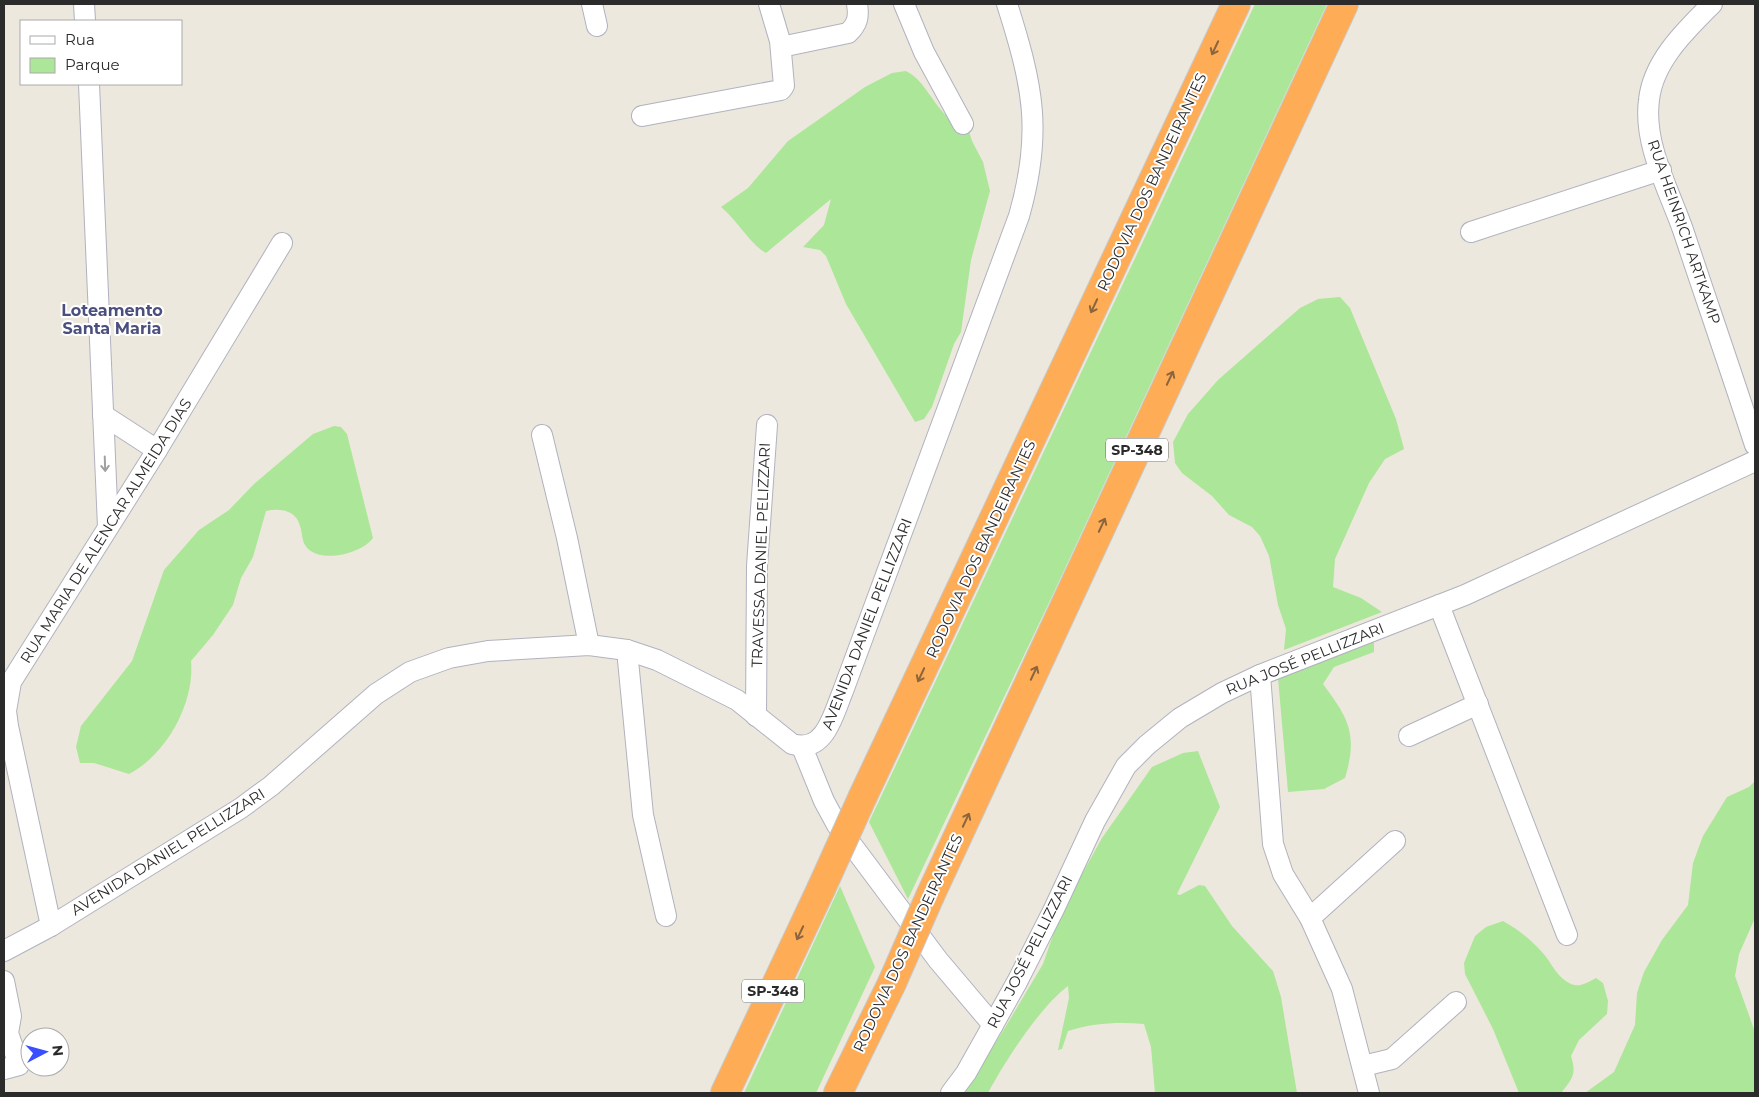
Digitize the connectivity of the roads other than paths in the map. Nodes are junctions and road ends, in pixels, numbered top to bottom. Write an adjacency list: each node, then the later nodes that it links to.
1 (84, 4): 10 (street)
2 (592, 4): 11 (street)
3 (769, 4): 12 (street)
4 (857, 4): 12 (street)
5 (904, 4): 15 (street)
6 (1007, 4): 33 (street, AVENIDA DANIEL PELLIZZARI)
7 (1236, 4): 46 (highway, RODOVIA DOS BANDEIRANTES / SP-348, one-way to 46, bridge)
8 (1344, 4): 47 (highway, RODOVIA DOS BANDEIRANTES / SP-348, one-way to 8, bridge)
9 (1712, 4): 16 (street, RUA HEINRICH ARTKAMP)
10 (85, 20)
11 (597, 26)
12 (781, 47): 14 (street)
13 (89, 85): 19 (street)
14 (642, 116)
15 (963, 124)
16 (1661, 170): 17 (street); 22 (street, RUA HEINRICH ARTKAMP)
17 (1472, 232)
18 (282, 243): 23 (street, RUA MARIA DE ALENCAR ALMEIDA DIAS)
19 (103, 415): 23 (street); 25 (street, one-way to 25)
20 (766, 425): 31 (street, TRAVESSA DANIEL PELIZZARI)
21 (542, 435): 27 (street)
22 (1755, 445)
23 (157, 450): 25 (street, RUA MARIA DE ALENCAR ALMEIDA DIAS)
24 (1755, 461): 26 (street, RUA JOSÉ PELLIZZARI)
25 (108, 527): 37 (street, RUA MARIA DE ALENCAR ALMEIDA DIAS)
26 (1439, 605): 29 (street, RUA JOSÉ PELLIZZARI); 30 (street)
27 (589, 645): 28 (street, AVENIDA DANIEL PELLIZZARI); 37 (street, AVENIDA DANIEL PELLIZZARI)
28 (627, 650): 31 (street, AVENIDA DANIEL PELLIZZARI); 35 (street)
29 (1260, 675): 36 (street); 43 (street, RUA JOSÉ PELLIZZARI)
30 (1478, 704): 32 (street); 38 (street)
31 (756, 716): 33 (street, AVENIDA DANIEL PELLIZZARI)
32 (1409, 736)
33 (802, 747): 43 (street)
34 (1395, 841): 36 (street)
35 (666, 916)
36 (1310, 918): 44 (street)
37 (51, 926): 39 (street, AVENIDA DANIEL PELLIZZARI)
38 (1566, 935)
39 (9, 946)
40 (4, 981): 42 (street)
41 (1456, 1002): 44 (street)
42 (7, 1017): 45 (street)
43 (993, 1025): 48 (street, RUA JOSÉ PELLIZZARI)
44 (1363, 1066): 49 (street)
45 (4, 1069)
46 (725, 1093)
47 (838, 1093)
48 (951, 1093)
49 (1369, 1093)

